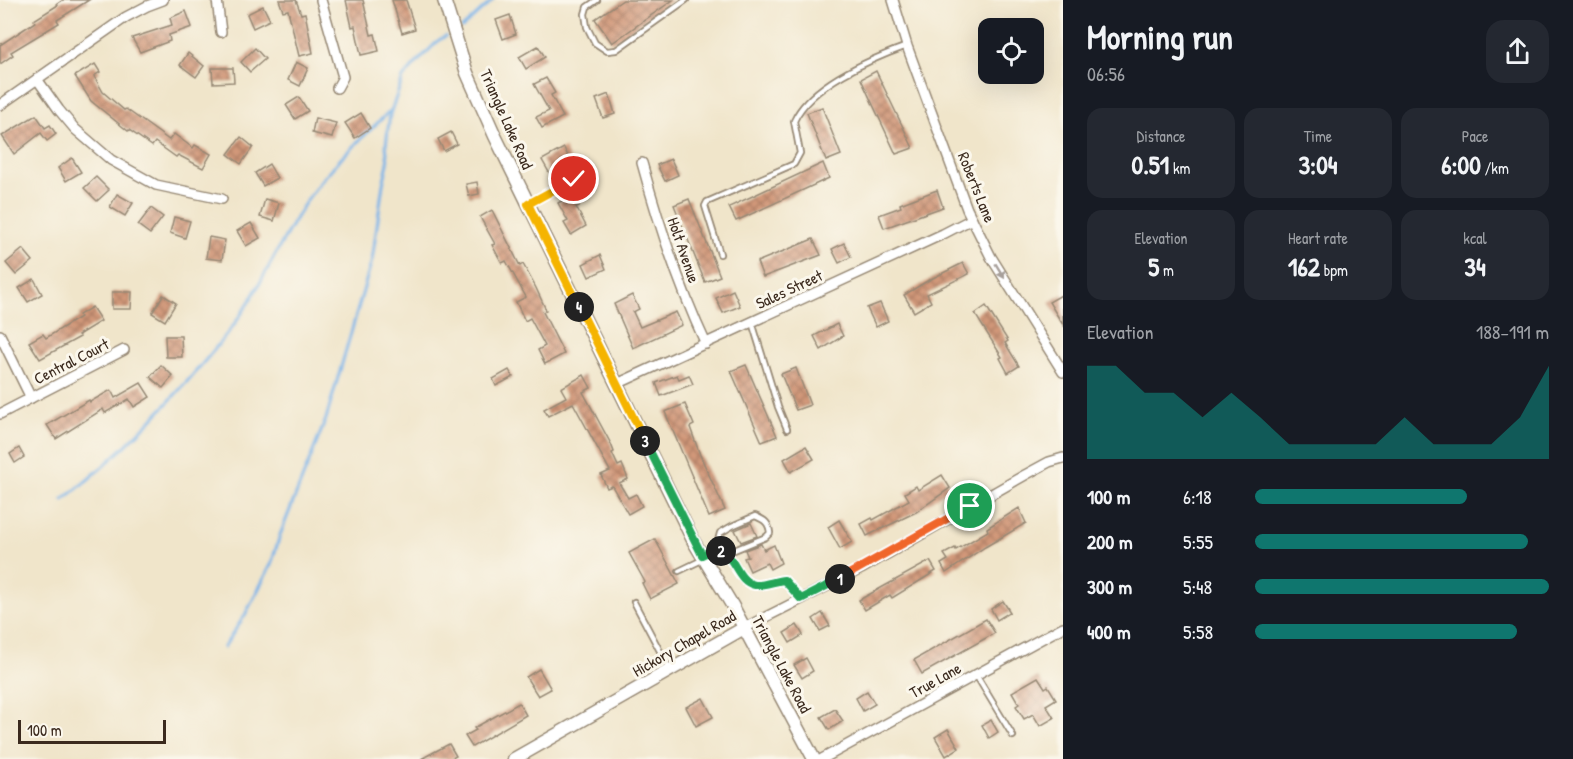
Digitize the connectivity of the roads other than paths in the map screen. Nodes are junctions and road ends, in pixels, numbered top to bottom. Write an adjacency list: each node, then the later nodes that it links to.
1 (163, 0): 10 (street)
2 (217, 0): 8 (street)
3 (321, 0): 11 (street)
4 (444, 0): 16 (street, Triangle Lake Road)
5 (597, 0): 6 (lane)
6 (686, 0)
7 (893, 0): 9 (street, Roberts Lane)
8 (221, 32)
9 (907, 46): 17 (street, Roberts Lane); 18 (lane)
10 (38, 79): 12 (street); 15 (street)
11 (337, 88)
12 (0, 105)
13 (642, 163): 21 (street, Holt Avenue)
14 (574, 179): 16 (lane)
15 (222, 199)
16 (528, 204): 24 (street, Triangle Lake Road)
17 (972, 219): 19 (street, Sales Street); 23 (street, Roberts Lane, one-way to 23)
18 (720, 254)
19 (752, 322): 21 (street, Sales Street); 27 (lane)
20 (0, 335): 25 (street)
21 (706, 344): 24 (street, Sales Street)
22 (124, 350): 25 (street, Central Court)
23 (1063, 372)
24 (617, 384): 31 (street, Triangle Lake Road)
25 (31, 398): 26 (street, Central Court)
26 (0, 414)
27 (787, 429)
28 (1063, 458): 33 (street, Hickory Chapel Road)
29 (716, 548): 30 (lane); 30 (lane); 31 (lane)
30 (727, 553): 33 (lane)
31 (703, 557): 32 (lane); 36 (street, Triangle Lake Road)
32 (679, 571)
33 (801, 599): 36 (street, Hickory Chapel Road)
34 (634, 602): 37 (lane)
35 (1063, 627): 38 (street, True Lane)
36 (744, 628): 37 (street, Hickory Chapel Road); 41 (street, Triangle Lake Road)
37 (670, 670): 40 (street, Hickory Chapel Road)
38 (976, 675): 39 (lane); 42 (street, True Lane)
39 (1013, 736)
40 (514, 759)
41 (814, 759)
42 (822, 759)

